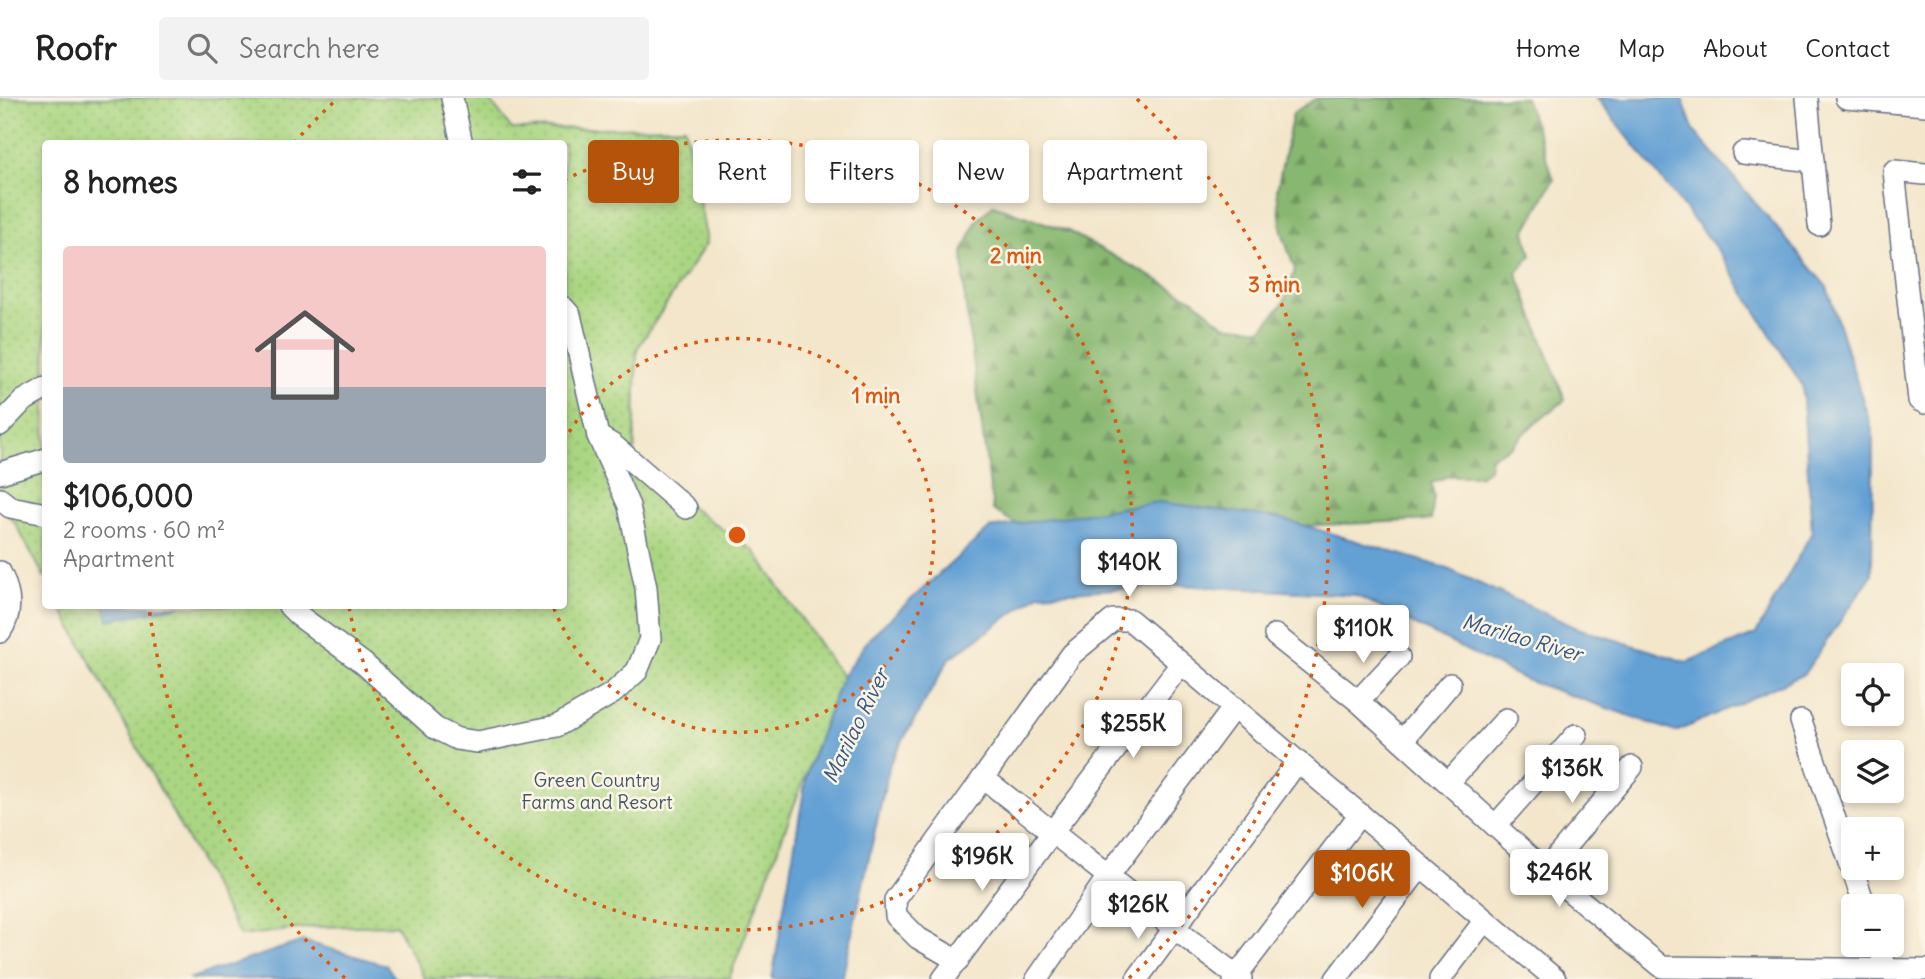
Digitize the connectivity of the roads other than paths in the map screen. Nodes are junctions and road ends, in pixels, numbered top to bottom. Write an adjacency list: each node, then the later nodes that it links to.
1 (452, 98): 5 (street)
2 (1807, 98): 7 (street)
3 (1846, 98): 4 (street)
4 (1920, 103)
5 (461, 140)
6 (1743, 153): 7 (street)
7 (1813, 161): 9 (street)
8 (1925, 174): 12 (street)
9 (1819, 225)
10 (567, 312): 14 (street)
11 (42, 390): 13 (street)
12 (1925, 403)
13 (0, 425)
14 (598, 436): 18 (street); 21 (street)
15 (42, 460): 16 (street)
16 (0, 473)
17 (3, 506): 19 (street)
18 (686, 508)
19 (42, 513)
20 (0, 572): 22 (street)
21 (292, 609)
22 (0, 632)
23 (1275, 635): 27 (street)
24 (1399, 657): 27 (street)
25 (1181, 664): 28 (street); 35 (street); 39 (street)
26 (1450, 684): 32 (street)
27 (1358, 701): 32 (street)
28 (1234, 707): 33 (street); 42 (street)
29 (1506, 719): 36 (street)
30 (1801, 721): 43 (street)
31 (1576, 735): 38 (street)
32 (1402, 741): 36 (street)
33 (1298, 761): 37 (street); 45 (street)
34 (1632, 767): 41 (street)
35 (983, 778): 39 (street); 47 (street)
36 (1448, 782): 38 (street)
37 (1360, 814): 40 (street); 51 (street)
38 (1496, 825): 41 (street)
39 (1052, 831): 42 (street); 47 (street)
40 (1421, 866): 44 (street); 55 (street)
41 (1545, 871): 48 (street)
42 (1107, 878): 45 (street); 53 (street)
43 (1861, 894)
44 (1485, 920): 50 (street); 56 (street)
45 (1173, 928): 51 (street); 54 (street)
46 (1882, 957): 48 (street)
47 (958, 961): 52 (street)
48 (1887, 970): 49 (street)
49 (1925, 970)
50 (1548, 977)
51 (1237, 978)
52 (943, 979)
53 (1037, 979)
54 (1137, 979)
55 (1336, 979)
56 (1440, 979)

